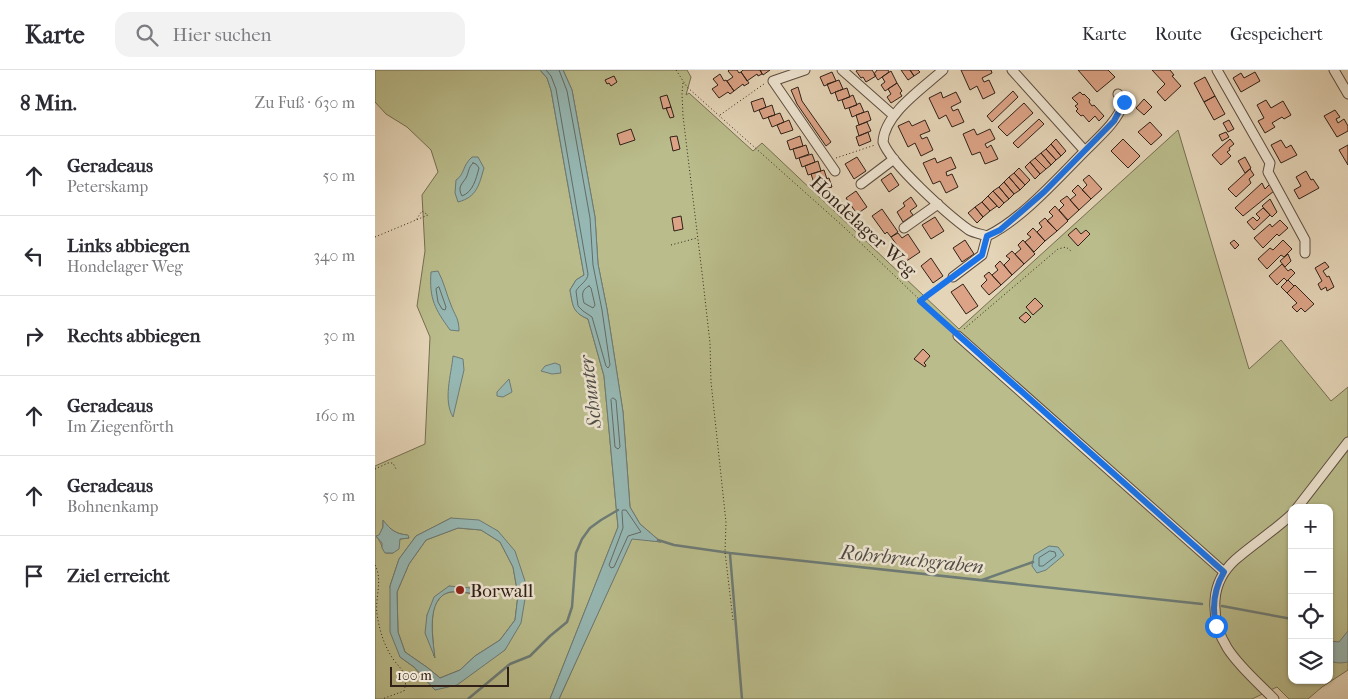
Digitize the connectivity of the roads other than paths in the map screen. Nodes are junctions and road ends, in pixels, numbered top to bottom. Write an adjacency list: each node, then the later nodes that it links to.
1 (805, 70): 12 (street)
2 (841, 70): 9 (street)
3 (943, 70): 9 (street)
4 (1012, 70): 10 (street)
5 (1217, 70): 17 (street)
6 (1334, 70): 7 (street)
7 (1347, 90)
8 (1118, 94): 10 (street)
9 (893, 115): 11 (street)
10 (1085, 151): 16 (street)
11 (894, 159): 13 (street); 14 (street)
12 (835, 171)
13 (861, 184)
14 (938, 204): 15 (street); 16 (street)
15 (904, 228)
16 (987, 236): 18 (street)
17 (1305, 253)
18 (953, 277)
19 (956, 335): 23 (street)
20 (1348, 442): 21 (street)
21 (1300, 504)
22 (1288, 518): 23 (street)
23 (1224, 572): 24 (street)
24 (1274, 699)

